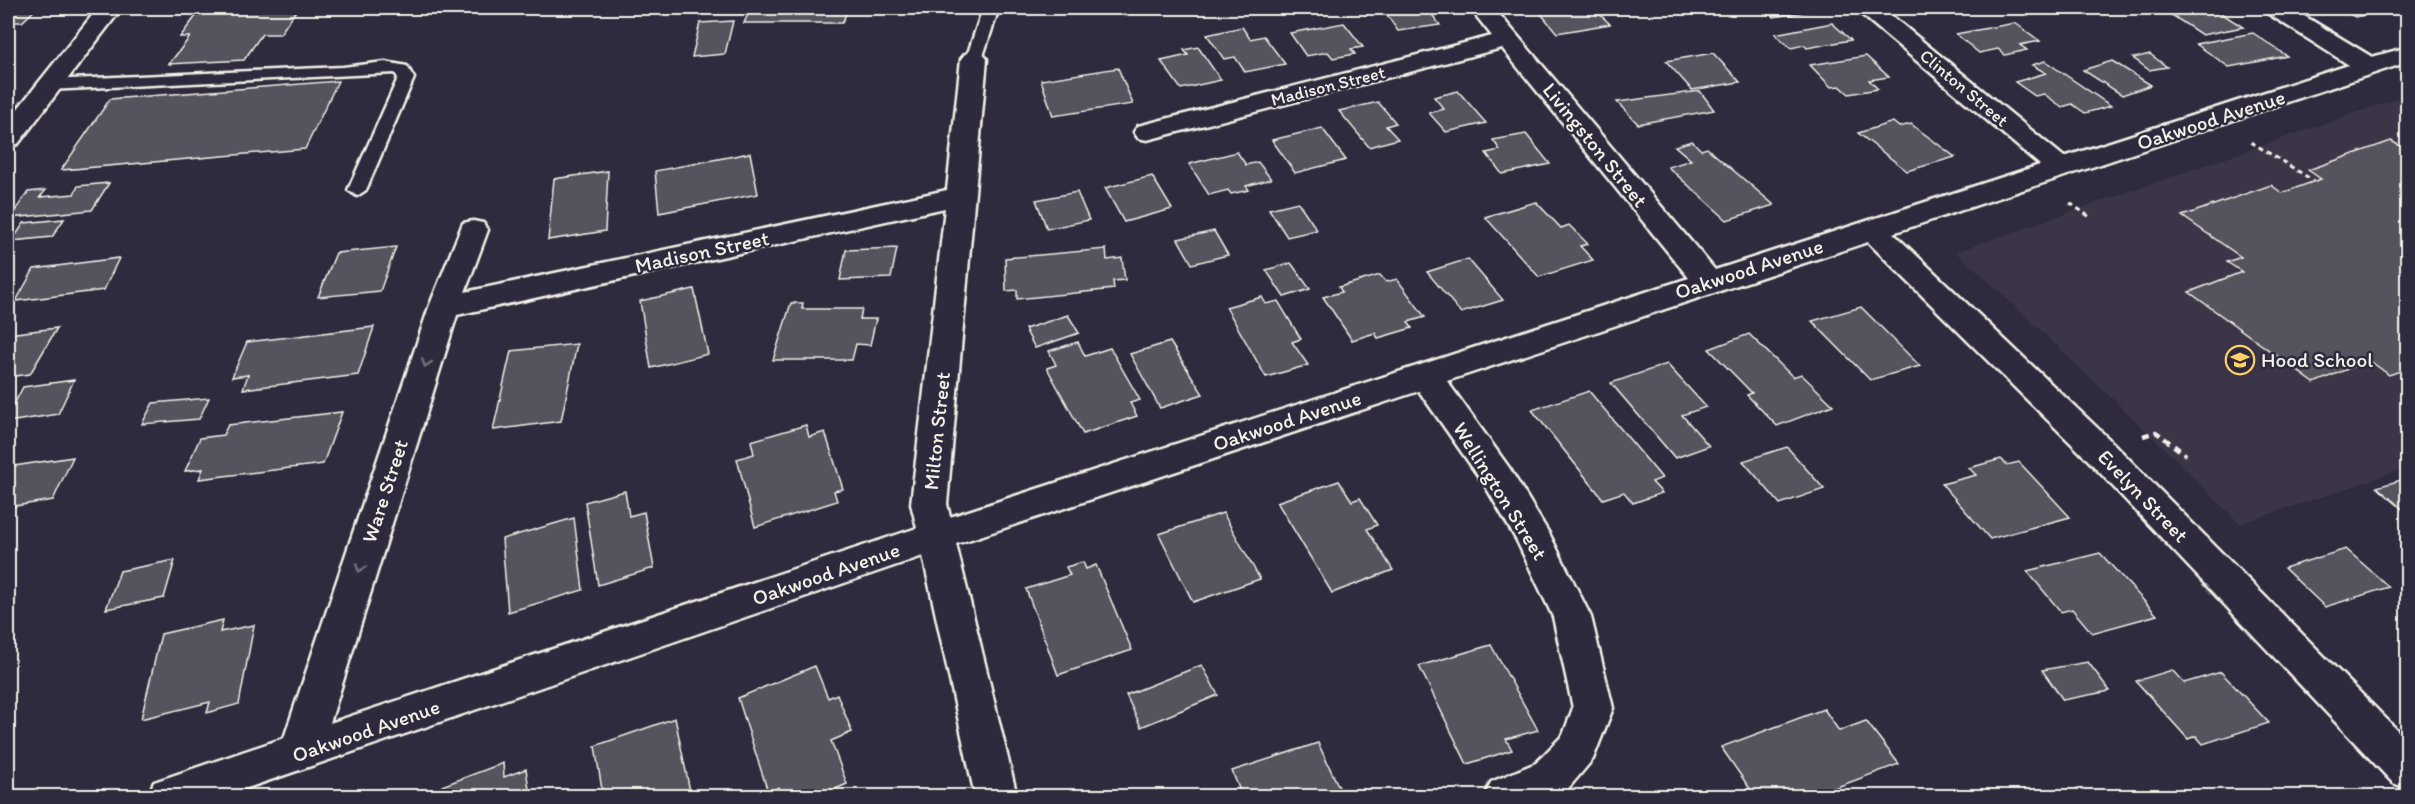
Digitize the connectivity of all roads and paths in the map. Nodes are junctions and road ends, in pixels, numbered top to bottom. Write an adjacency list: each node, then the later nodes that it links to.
1 (110, 8): 10 (street)
2 (992, 8): 8 (lane)
3 (1482, 8): 6 (street, Livingston Street)
4 (1868, 8): 13 (street, Clinton Street)
5 (2275, 8): 9 (street)
6 (1509, 39): 11 (street, Madison Street); 18 (street, Livingston Street)
7 (2408, 54): 9 (street, Oakwood Avenue)
8 (974, 59): 15 (street, Milton Street)
9 (2370, 67): 13 (street, Oakwood Avenue)
10 (48, 85): 12 (street); 14 (lane)
11 (1147, 132)
12 (8, 138)
13 (2060, 168): 16 (street, Oakwood Avenue)
14 (357, 190)
15 (961, 196): 19 (street, Madison Street); 23 (street, Milton Street)
16 (1872, 229): 18 (street, Oakwood Avenue); 25 (street, Evelyn Street)
17 (473, 230): 19 (street, Ware Street)
18 (1708, 282): 20 (street, Oakwood Avenue)
19 (444, 307): 24 (street, Ware Street, one-way to 24)
20 (1425, 375): 23 (street, Oakwood Avenue); 29 (street, Wellington Street)
21 (2156, 432): 22 (path)
22 (2186, 455)
23 (937, 536): 24 (street, Oakwood Avenue); 28 (street, Milton Street)
24 (300, 753): 26 (street, Oakwood Avenue)
25 (2408, 770)
26 (211, 790): 27 (street, Oakwood Avenue)
27 (170, 796)
28 (996, 796)
29 (1506, 796)

